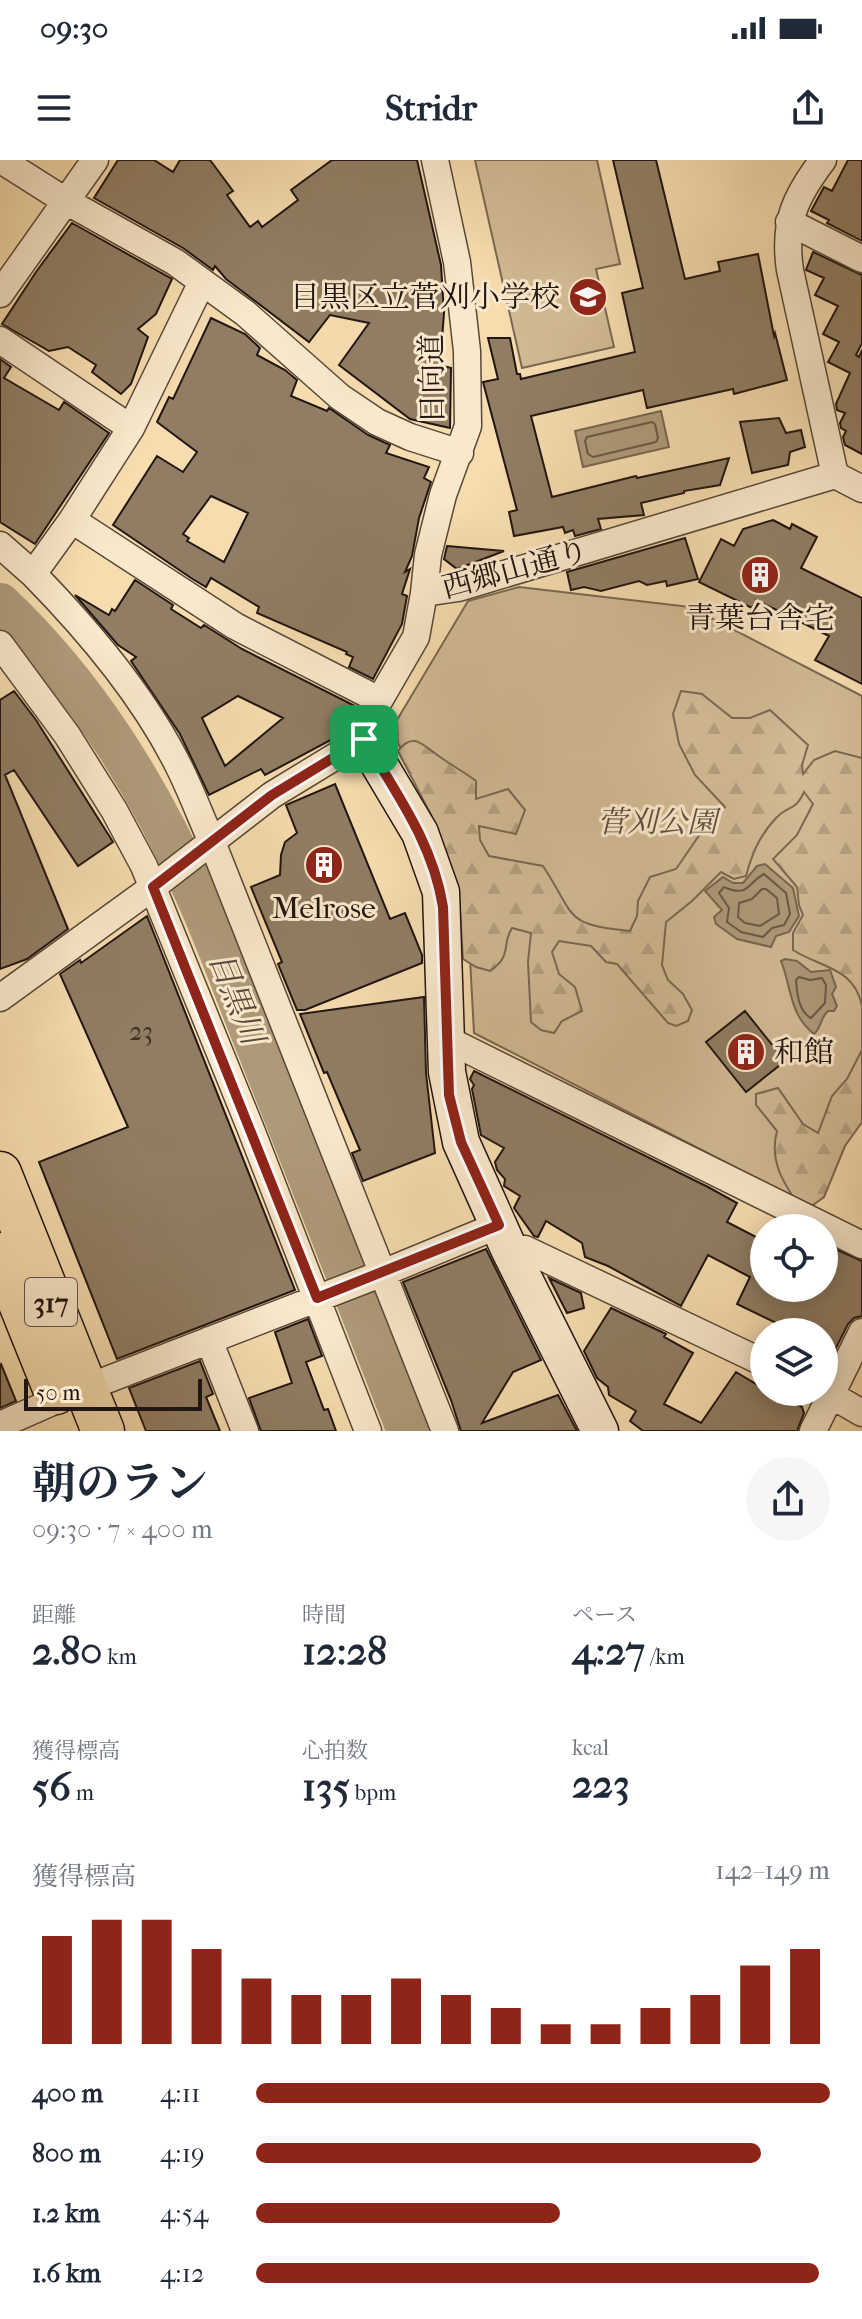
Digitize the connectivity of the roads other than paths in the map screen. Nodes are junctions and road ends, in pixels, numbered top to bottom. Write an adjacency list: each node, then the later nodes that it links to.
1 (1, 160): 5 (street)
2 (95, 160): 5 (street)
3 (435, 160): 12 (street, 日向道)
4 (823, 160): 6 (street)
5 (64, 200): 8 (street); 9 (street)
6 (789, 222): 7 (street); 13 (street)
7 (862, 259)
8 (202, 282): 11 (street); 12 (street)
9 (0, 294)
10 (0, 340): 11 (street)
11 (131, 428): 15 (street)
12 (460, 453): 18 (street, 日向道)
13 (835, 475): 14 (street); 18 (street, 西郷山通り)
14 (862, 489)
15 (72, 520): 17 (street); 20 (street)
16 (0, 545): 17 (street)
17 (33, 574): 22 (street)
18 (424, 593): 20 (street, 西郷山通り)
19 (0, 644): 23 (street)
20 (379, 700): 21 (street, 西郷山通り)
21 (364, 739): 22 (street); 25 (street)
22 (208, 845): 23 (street); 30 (street)
23 (156, 884): 24 (street); 31 (street)
24 (0, 998)
25 (446, 1039): 27 (street); 28 (street)
26 (0, 1173): 37 (main road, 317)
27 (504, 1237): 30 (street); 34 (street); 45 (street)
28 (862, 1245)
29 (0, 1254): 37 (main road, 317)
30 (378, 1274): 31 (street); 44 (street)
31 (321, 1297): 33 (street); 43 (street)
32 (862, 1332): 35 (street)
33 (209, 1340): 37 (street); 42 (street)
34 (750, 1356)
35 (838, 1374)
36 (838, 1399): 39 (street)
37 (72, 1406): 40 (street); 41 (main road, 317)
38 (822, 1406): 46 (street)
39 (862, 1413)
40 (0, 1425)
41 (103, 1431)
42 (245, 1431)
43 (368, 1431)
44 (445, 1431)
45 (600, 1431)
46 (813, 1431)

